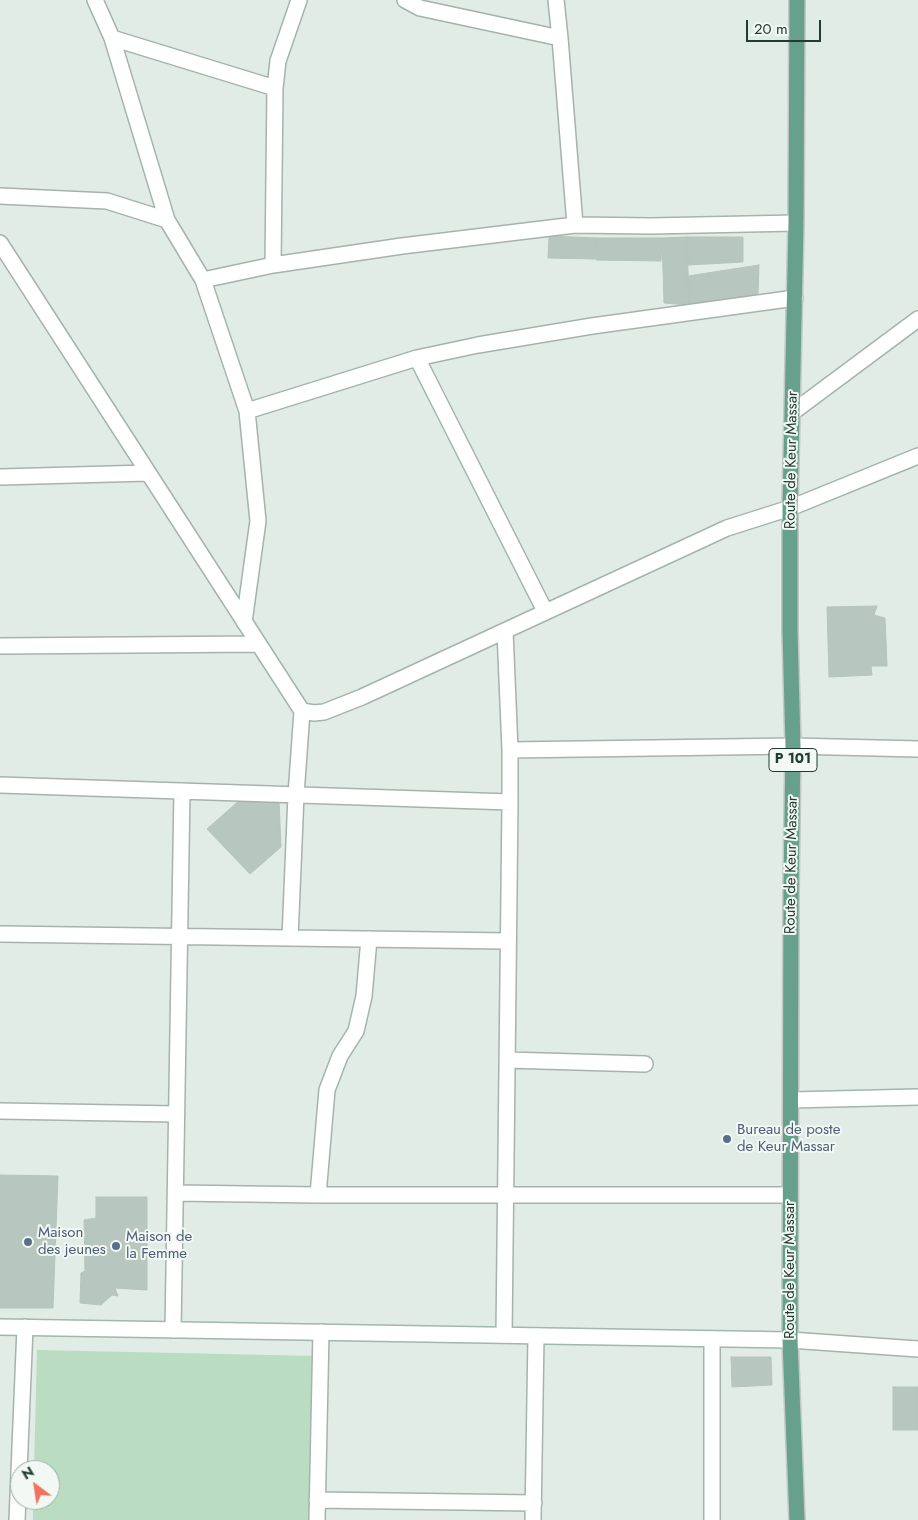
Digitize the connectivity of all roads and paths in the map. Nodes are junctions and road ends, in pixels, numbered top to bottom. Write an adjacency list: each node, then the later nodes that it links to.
1 (95, 0): 6 (street)
2 (299, 0): 8 (street)
3 (405, 0): 7 (street)
4 (556, 0): 7 (street)
5 (797, 0): 11 (main road, Route de Keur Massar / P 101)
6 (112, 38): 8 (street); 10 (street)
7 (560, 38): 12 (street)
8 (275, 88): 14 (street)
9 (0, 196): 10 (street)
10 (167, 220): 15 (street)
11 (796, 223): 12 (street); 16 (main road, Route de Keur Massar / P 101)
12 (575, 225): 14 (street)
13 (2, 253): 22 (street)
14 (273, 265): 15 (street)
15 (203, 280): 19 (street)
16 (795, 298): 18 (street); 20 (main road, Route de Keur Massar / P 101)
17 (918, 318): 20 (street)
18 (417, 358): 19 (street); 25 (street)
19 (247, 411): 26 (street)
20 (793, 412): 24 (main road, Route de Keur Massar / P 101)
21 (918, 456): 24 (street)
22 (148, 473): 23 (street); 26 (street)
23 (0, 477)
24 (790, 508): 25 (street); 31 (main road, Route de Keur Massar / P 101)
25 (545, 612): 27 (street)
26 (244, 622): 28 (street)
27 (505, 631): 30 (street); 33 (street)
28 (258, 644): 29 (street); 30 (street)
29 (0, 646)
30 (302, 711): 36 (street)
31 (793, 746): 32 (street); 33 (street); 46 (main road, Route de Keur Massar / P 101)
32 (918, 749)
33 (510, 750): 37 (street)
34 (0, 785): 35 (street)
35 (182, 791): 36 (street); 39 (street)
36 (296, 795): 37 (street); 40 (street)
37 (510, 802): 42 (street)
38 (0, 934): 39 (street)
39 (180, 937): 40 (street); 48 (street)
40 (290, 938): 41 (street)
41 (369, 939): 42 (street); 51 (street)
42 (508, 941): 43 (street)
43 (507, 1060): 44 (street); 50 (street)
44 (645, 1064)
45 (918, 1098): 46 (street)
46 (790, 1100): 52 (main road, Route de Keur Massar / P 101)
47 (0, 1111): 48 (street)
48 (176, 1114): 49 (street)
49 (176, 1193): 51 (street); 55 (street)
50 (505, 1194): 51 (street); 52 (street); 57 (street)
51 (318, 1195)
52 (790, 1195): 60 (main road, Route de Keur Massar / P 101)
53 (0, 1327): 54 (street)
54 (25, 1327): 55 (street); 64 (street)
55 (173, 1330): 56 (street)
56 (321, 1332): 57 (street); 62 (street)
57 (504, 1335): 58 (street)
58 (536, 1336): 59 (street); 63 (street)
59 (712, 1339): 60 (street); 67 (street)
60 (790, 1340): 61 (street); 68 (main road, Route de Keur Massar / P 101)
61 (918, 1349)
62 (317, 1500): 63 (street); 65 (street)
63 (534, 1503): 66 (street)
64 (17, 1520)
65 (317, 1520)
66 (533, 1520)
67 (712, 1520)
68 (797, 1520)

